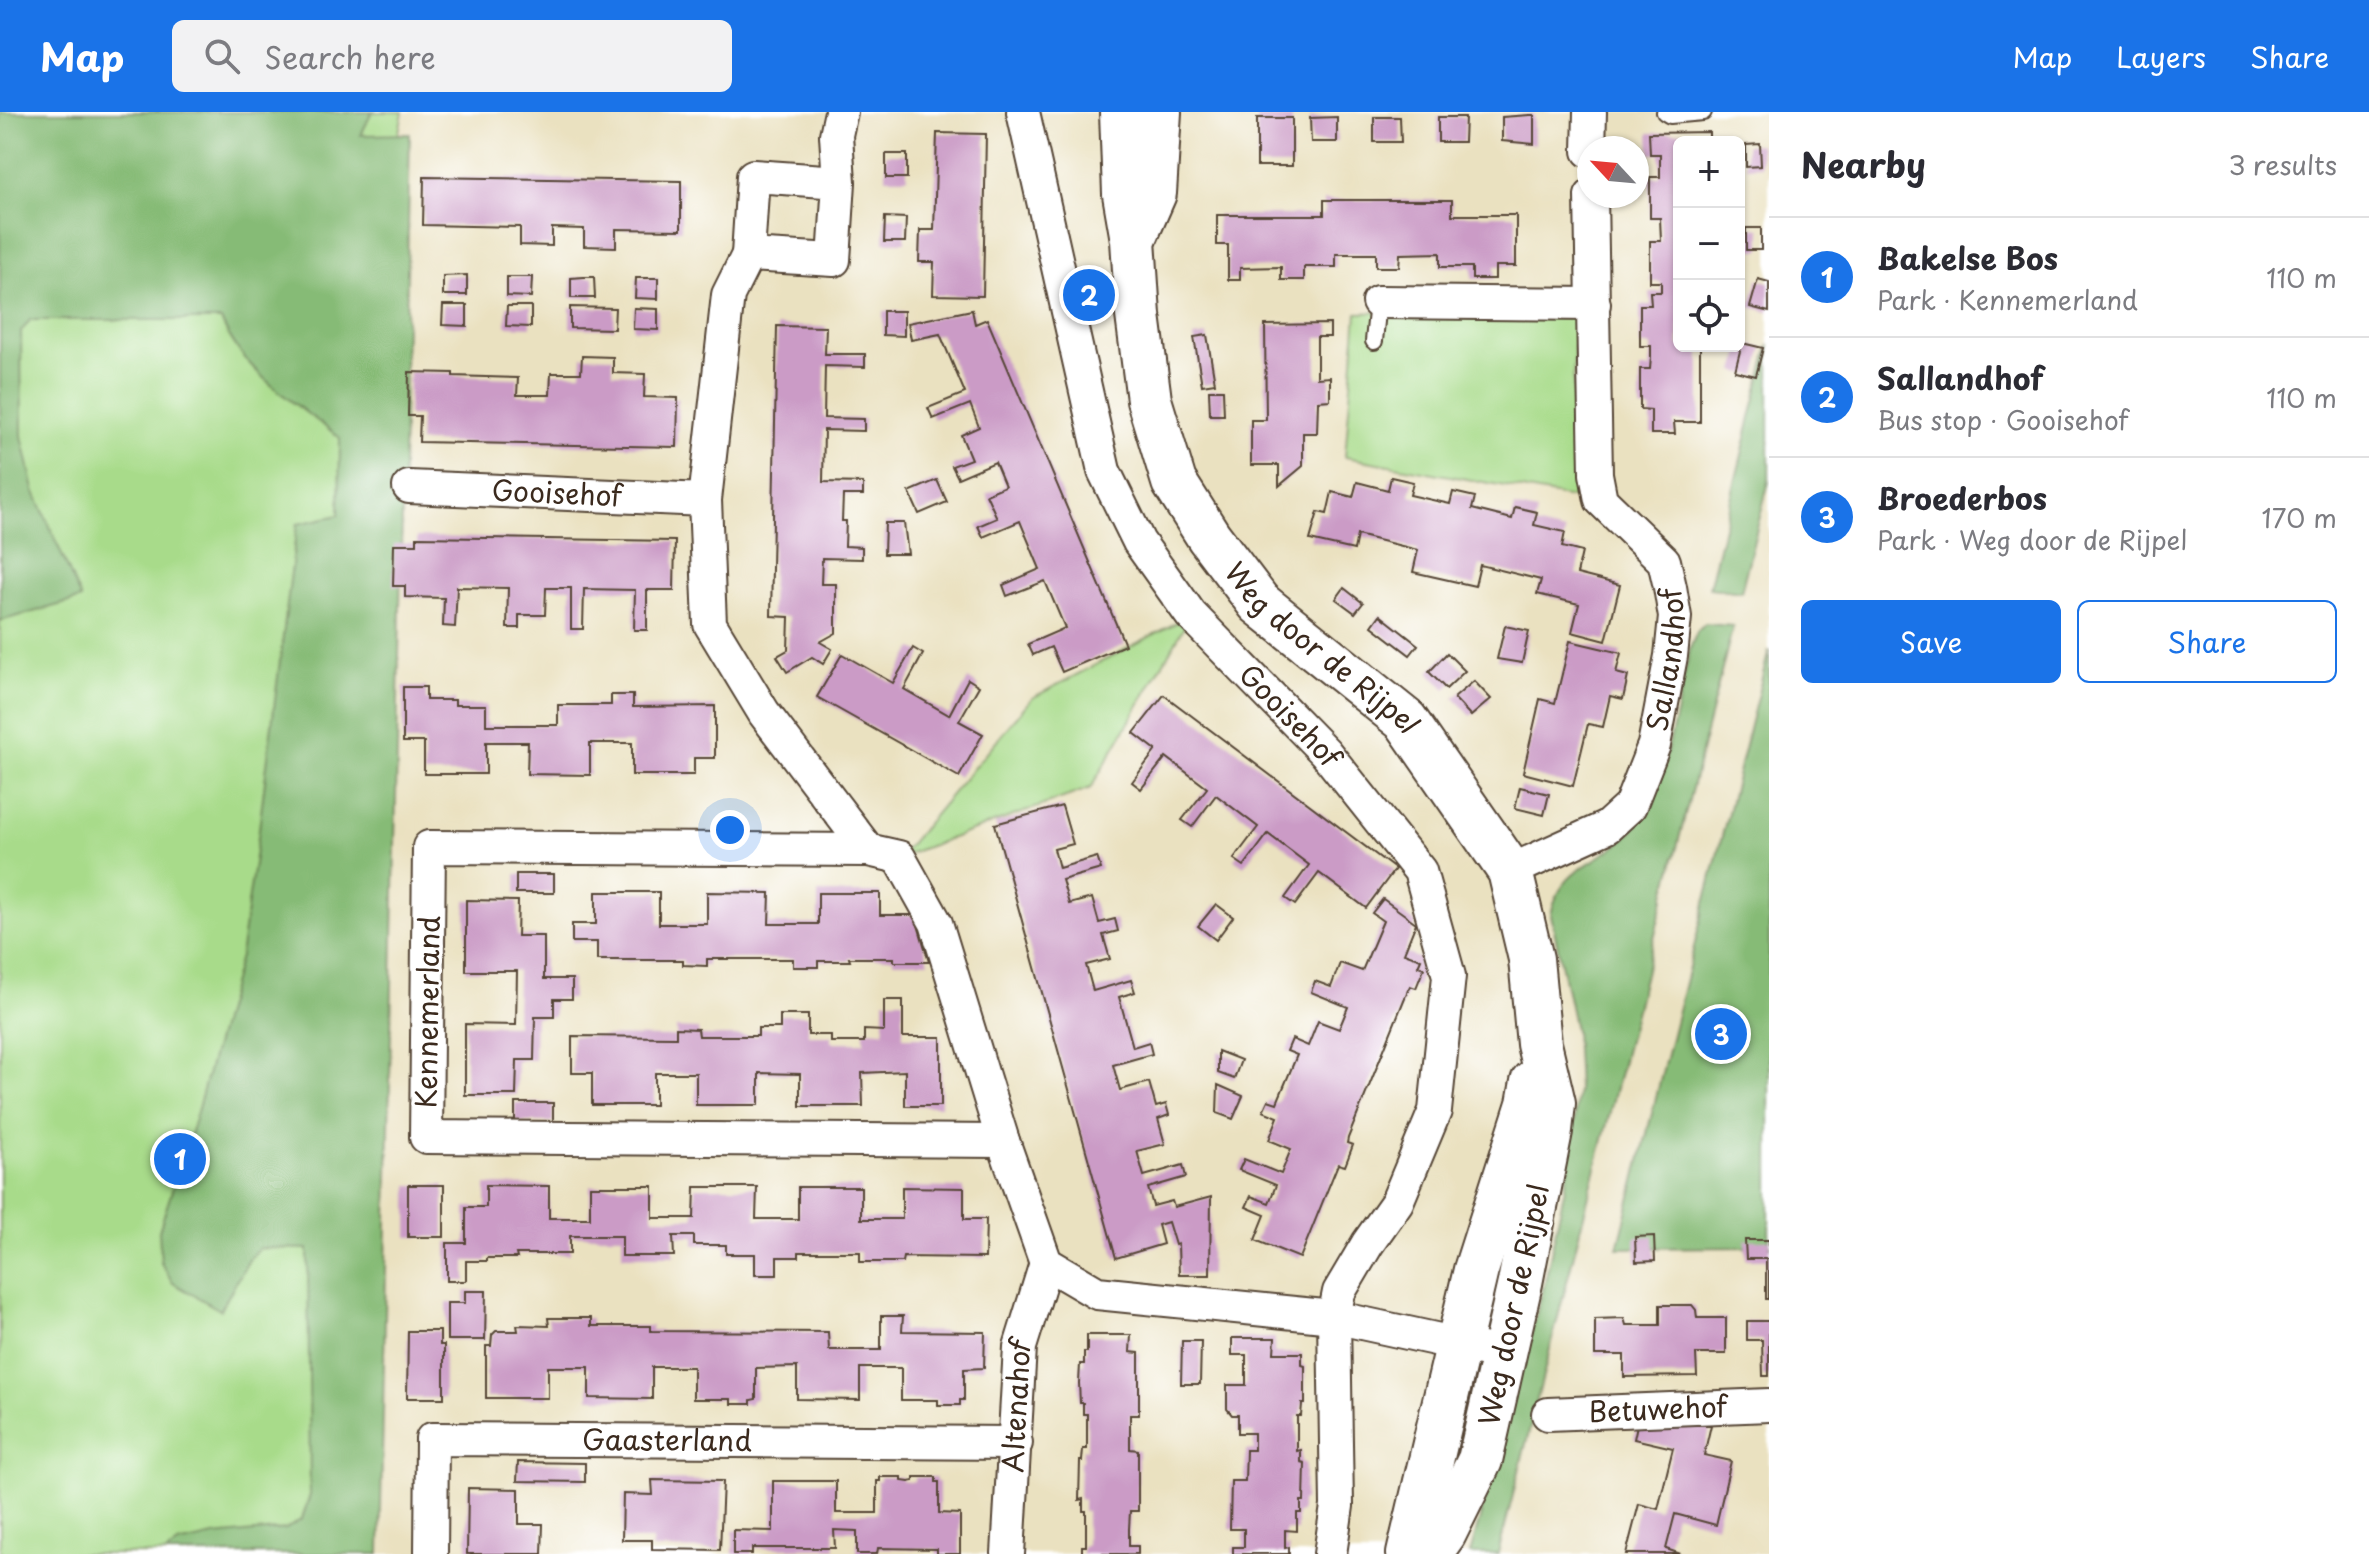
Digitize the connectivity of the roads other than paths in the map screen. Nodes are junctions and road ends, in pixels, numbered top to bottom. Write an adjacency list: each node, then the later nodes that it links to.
1 (841, 112): 9 (street)
2 (1023, 112): 23 (street, Gooisehof)
3 (1122, 112): 11 (street, Weg door de Rijpel)
4 (1159, 112): 11 (street, Weg door de Rijpel)
5 (1590, 112): 8 (street)
6 (1665, 112): 7 (lane)
7 (1703, 112)
8 (1589, 136)
9 (839, 182): 12 (street); 12 (street)
10 (1591, 208): 14 (street, Sallandhof)
11 (1133, 240): 19 (street, Weg door de Rijpel)
12 (748, 255): 17 (street)
13 (1378, 302): 14 (street); 15 (lane)
14 (1594, 304): 19 (street, Sallandhof)
15 (1374, 341)
16 (409, 487): 17 (street, Gooisehof)
17 (705, 500): 18 (street)
18 (868, 850): 21 (street); 21 (street, Kennemerland)
19 (1510, 871): 20 (street, Weg door de Rijpel)
20 (1539, 1044): 24 (street, Weg door de Rijpel); 25 (street, Weg door de Rijpel)
21 (1003, 1141): 22 (street)
22 (1046, 1263): 23 (street); 28 (street, Altenahof)
23 (1334, 1317): 24 (street); 31 (street)
24 (1459, 1345): 25 (street); 32 (street, Weg door de Rijpel)
25 (1504, 1354): 33 (street, Weg door de Rijpel)
26 (1769, 1405): 27 (street, Betuwehof)
27 (1548, 1414)
28 (1016, 1443): 29 (street, Gaasterland); 30 (street, Altenahof)
29 (431, 1554)
30 (1008, 1554)
31 (1330, 1554)
32 (1409, 1554)
33 (1429, 1554)

